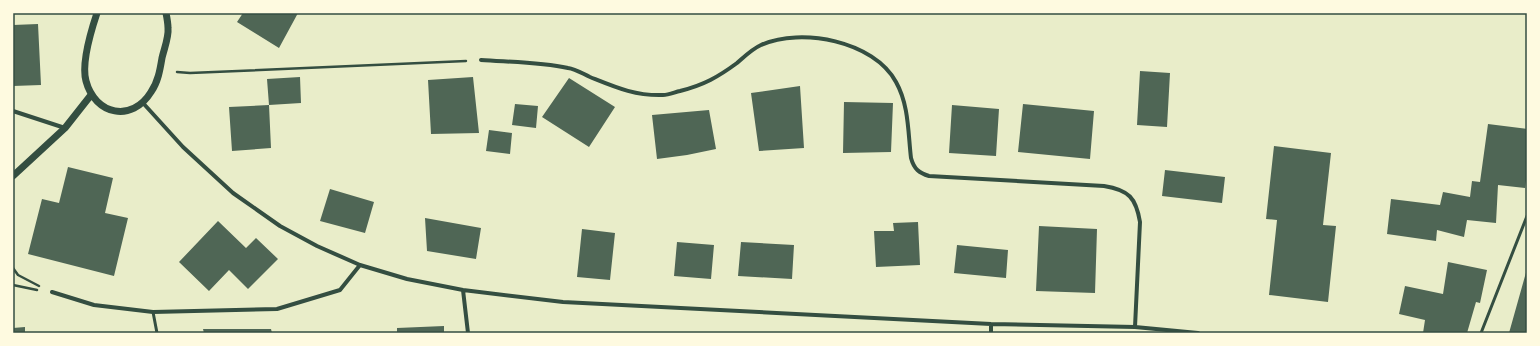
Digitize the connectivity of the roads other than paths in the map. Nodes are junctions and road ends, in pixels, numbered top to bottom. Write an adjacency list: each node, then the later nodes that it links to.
1 (97, 13): 4 (street)
2 (166, 13): 5 (street)
3 (481, 60): 15 (street)
4 (91, 95): 5 (street); 7 (street)
5 (143, 103): 10 (street)
6 (13, 111): 7 (street)
7 (65, 128): 8 (street)
8 (13, 176)
9 (1527, 216): 20 (lane)
10 (360, 265): 11 (street); 13 (street)
11 (463, 290): 14 (street); 17 (street)
12 (52, 292): 13 (street)
13 (153, 312): 16 (lane)
14 (991, 324): 15 (street); 18 (street)
15 (1135, 327): 19 (street)
16 (157, 333)
17 (468, 333)
18 (991, 333)
19 (1198, 333)
20 (1481, 333)

